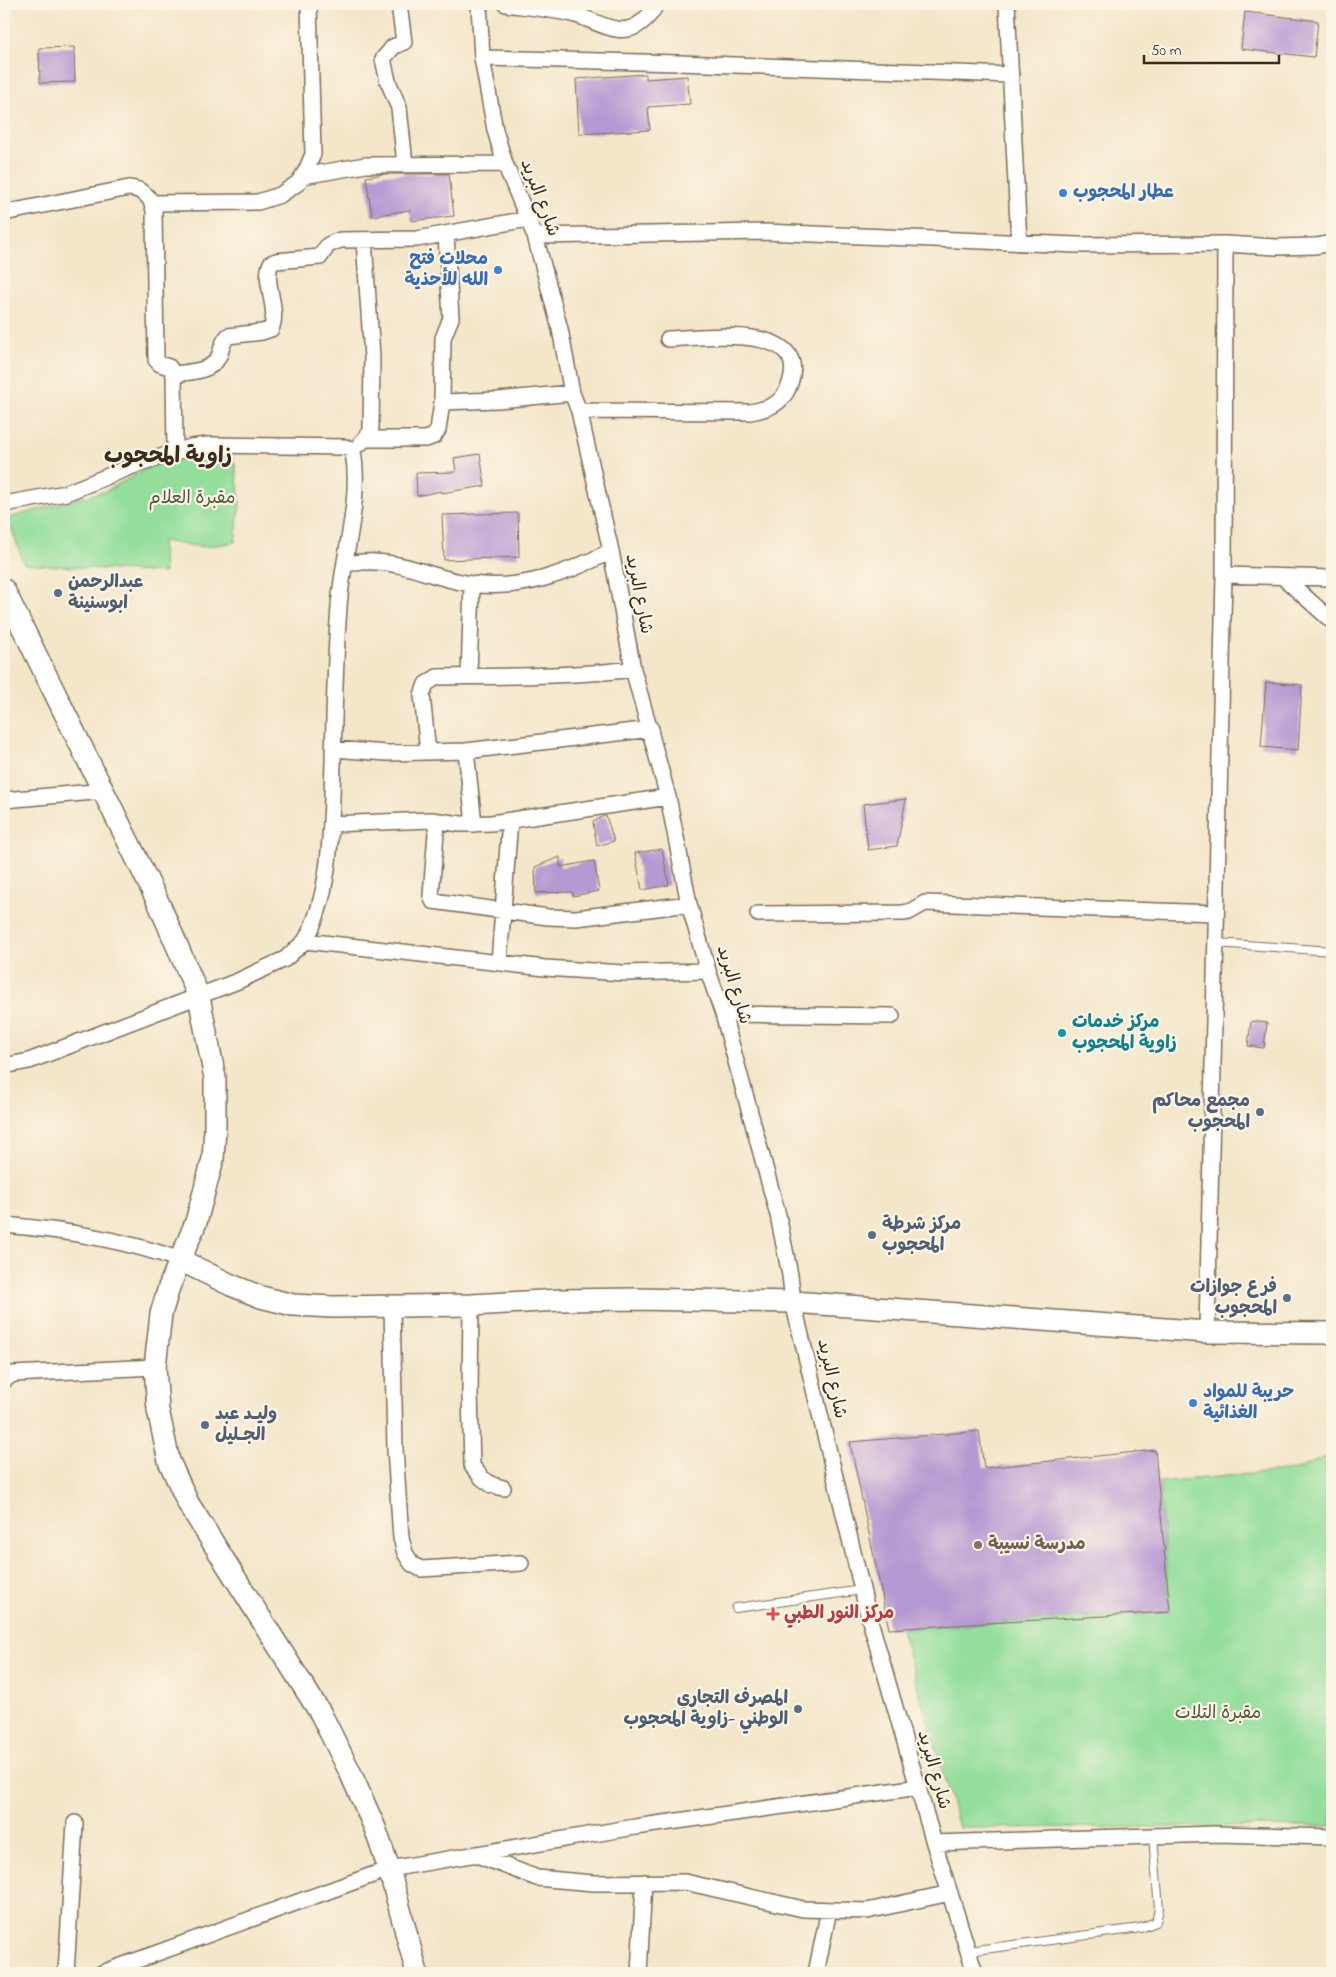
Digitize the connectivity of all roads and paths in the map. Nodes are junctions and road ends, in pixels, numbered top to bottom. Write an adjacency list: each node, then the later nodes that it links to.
1 (310, 4): 11 (street)
2 (399, 4): 9 (street)
3 (479, 4): 7 (street, شارع البريد)
4 (506, 4): 5 (street)
5 (656, 4)
6 (1007, 4): 8 (street)
7 (482, 58): 8 (street); 10 (street, شارع البريد)
8 (1010, 75): 18 (street)
9 (405, 164): 10 (street); 11 (street)
10 (505, 164): 14 (street, شارع البريد)
11 (303, 176): 12 (street)
12 (153, 203): 13 (street); 22 (street)
13 (4, 213)
14 (528, 219): 15 (street); 16 (street, شارع البريد)
15 (446, 235): 17 (street); 24 (street)
16 (535, 236): 18 (street); 23 (street, شارع البريد)
17 (364, 240): 22 (street); 26 (street)
18 (1019, 243): 20 (street)
19 (1332, 243): 20 (street)
20 (1226, 244): 32 (street)
21 (668, 339): 25 (street)
22 (174, 374): 27 (street)
23 (572, 393): 24 (street); 25 (street, شارع البريد)
24 (442, 402): 26 (street)
25 (578, 411): 30 (street, شارع البريد)
26 (365, 439): 28 (street)
27 (175, 451): 28 (street); 29 (street)
28 (353, 452): 31 (street)
29 (4, 504)
30 (611, 551): 35 (street); 38 (street, شارع البريد)
31 (345, 564): 35 (street); 41 (street)
32 (1224, 575): 33 (street); 53 (street)
33 (1284, 578): 34 (street); 37 (street)
34 (1332, 578)
35 (472, 584): 39 (street)
36 (4, 590): 44 (street)
37 (1332, 621)
38 (634, 669): 39 (street); 40 (street, شارع البريد)
39 (469, 676): 43 (street)
40 (651, 729): 42 (street); 45 (street, شارع البريد)
41 (333, 749): 43 (street); 49 (street)
42 (466, 751): 43 (street); 50 (street)
43 (428, 752)
44 (105, 791): 46 (street); 60 (street)
45 (668, 797): 47 (street); 51 (street, شارع البريد)
46 (4, 800)
47 (510, 820): 50 (street); 52 (street)
48 (436, 821): 49 (street); 50 (street); 52 (street)
49 (331, 824): 55 (street)
50 (474, 824)
51 (690, 904): 52 (street); 59 (street, شارع البريد)
52 (502, 910): 58 (street)
53 (1216, 913): 54 (street); 56 (street)
54 (758, 914)
55 (305, 941): 58 (street); 60 (street)
56 (1216, 943): 57 (lane); 69 (street)
57 (1332, 951)
58 (499, 962): 59 (street)
59 (708, 971): 61 (street, شارع البريد)
60 (199, 997): 63 (street); 65 (street)
61 (723, 1014): 62 (street); 66 (street, شارع البريد)
62 (892, 1016)
63 (5, 1068)
64 (4, 1225): 65 (street)
65 (180, 1260): 68 (street); 71 (street)
66 (793, 1302): 67 (street); 69 (street); 75 (street, شارع البريد)
67 (471, 1305): 68 (street); 73 (street)
68 (392, 1306): 74 (street)
69 (1207, 1332): 70 (street)
70 (1332, 1333)
71 (154, 1367): 72 (street); 83 (street)
72 (4, 1380)
73 (502, 1488)
74 (521, 1563)
75 (862, 1590): 76 (lane); 77 (street, شارع البريد)
76 (736, 1608)
77 (919, 1786): 81 (street, شارع البريد); 82 (street)
78 (75, 1823): 88 (street)
79 (1153, 1836): 80 (street); 81 (street); 87 (lane)
80 (1332, 1837)
81 (934, 1843): 85 (street, شارع البريد)
82 (475, 1854): 83 (street); 84 (street)
83 (389, 1869): 89 (street); 90 (street)
84 (644, 1882): 86 (street); 91 (street)
85 (950, 1893): 86 (street); 87 (street, شارع البريد)
86 (828, 1910): 92 (street)
87 (969, 1952): 93 (street, شارع البريد)
88 (66, 1973)
89 (102, 1973)
90 (417, 1973)
91 (639, 1973)
92 (816, 1973)
93 (975, 1973)

